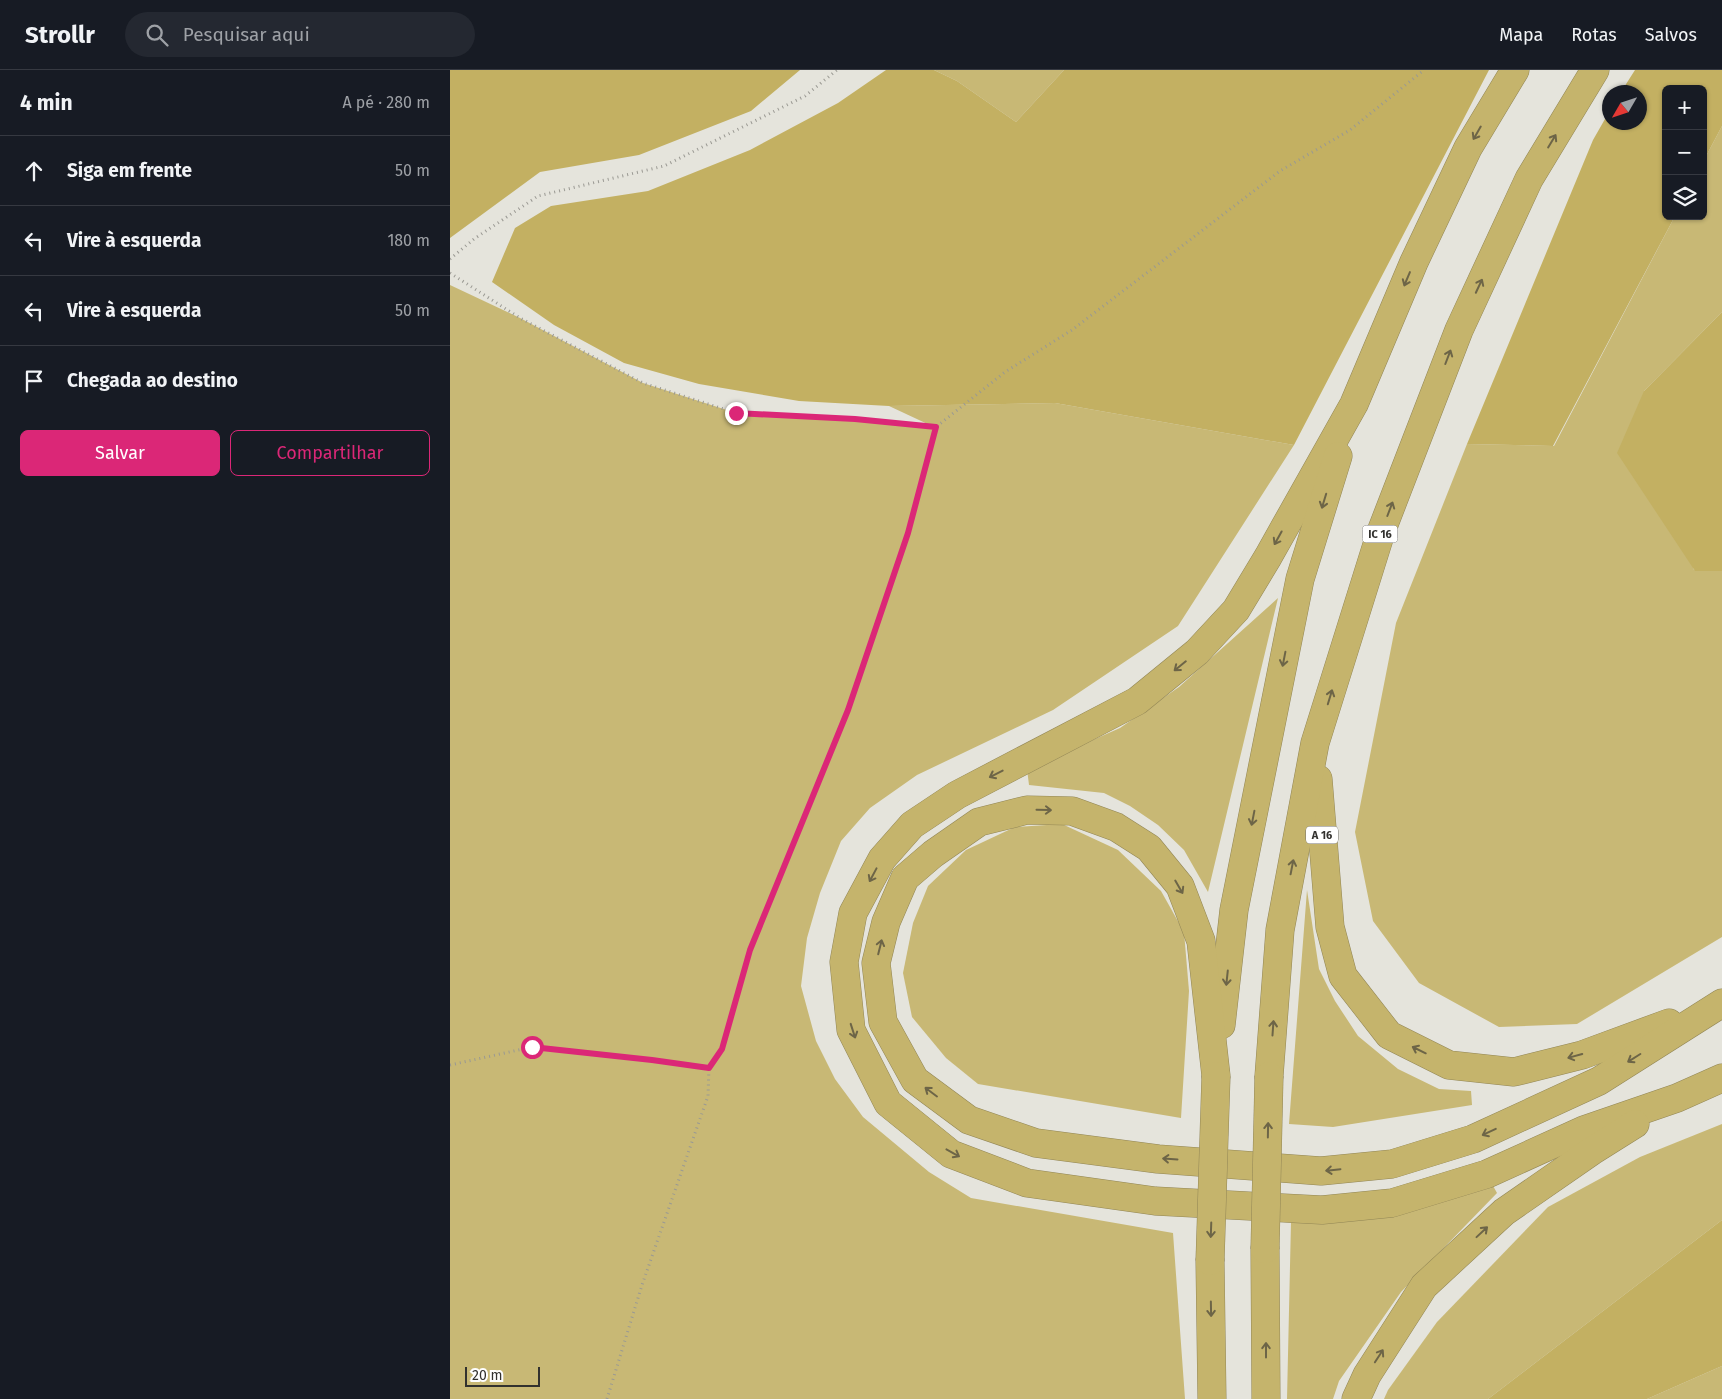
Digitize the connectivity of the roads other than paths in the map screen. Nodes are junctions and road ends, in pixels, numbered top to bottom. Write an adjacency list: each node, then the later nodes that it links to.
1 (1515, 70): 3 (highway, one-way to 3)
2 (1596, 70): 4 (highway, IC 16, one-way to 2)
3 (1354, 404): 6 (highway, one-way to 6); 8 (highway, one-way to 8)
4 (1315, 743): 5 (highway, A 16, one-way to 4); 10 (highway, one-way to 4, bridge)
5 (1721, 1004): 6 (highway, one-way to 6)
6 (1216, 1076): 9 (highway, one-way to 9, bridge)
7 (1722, 1078): 8 (highway)
8 (1677, 1098): 11 (highway, one-way to 8)
9 (1212, 1399)
10 (1266, 1399)
11 (1356, 1399)

